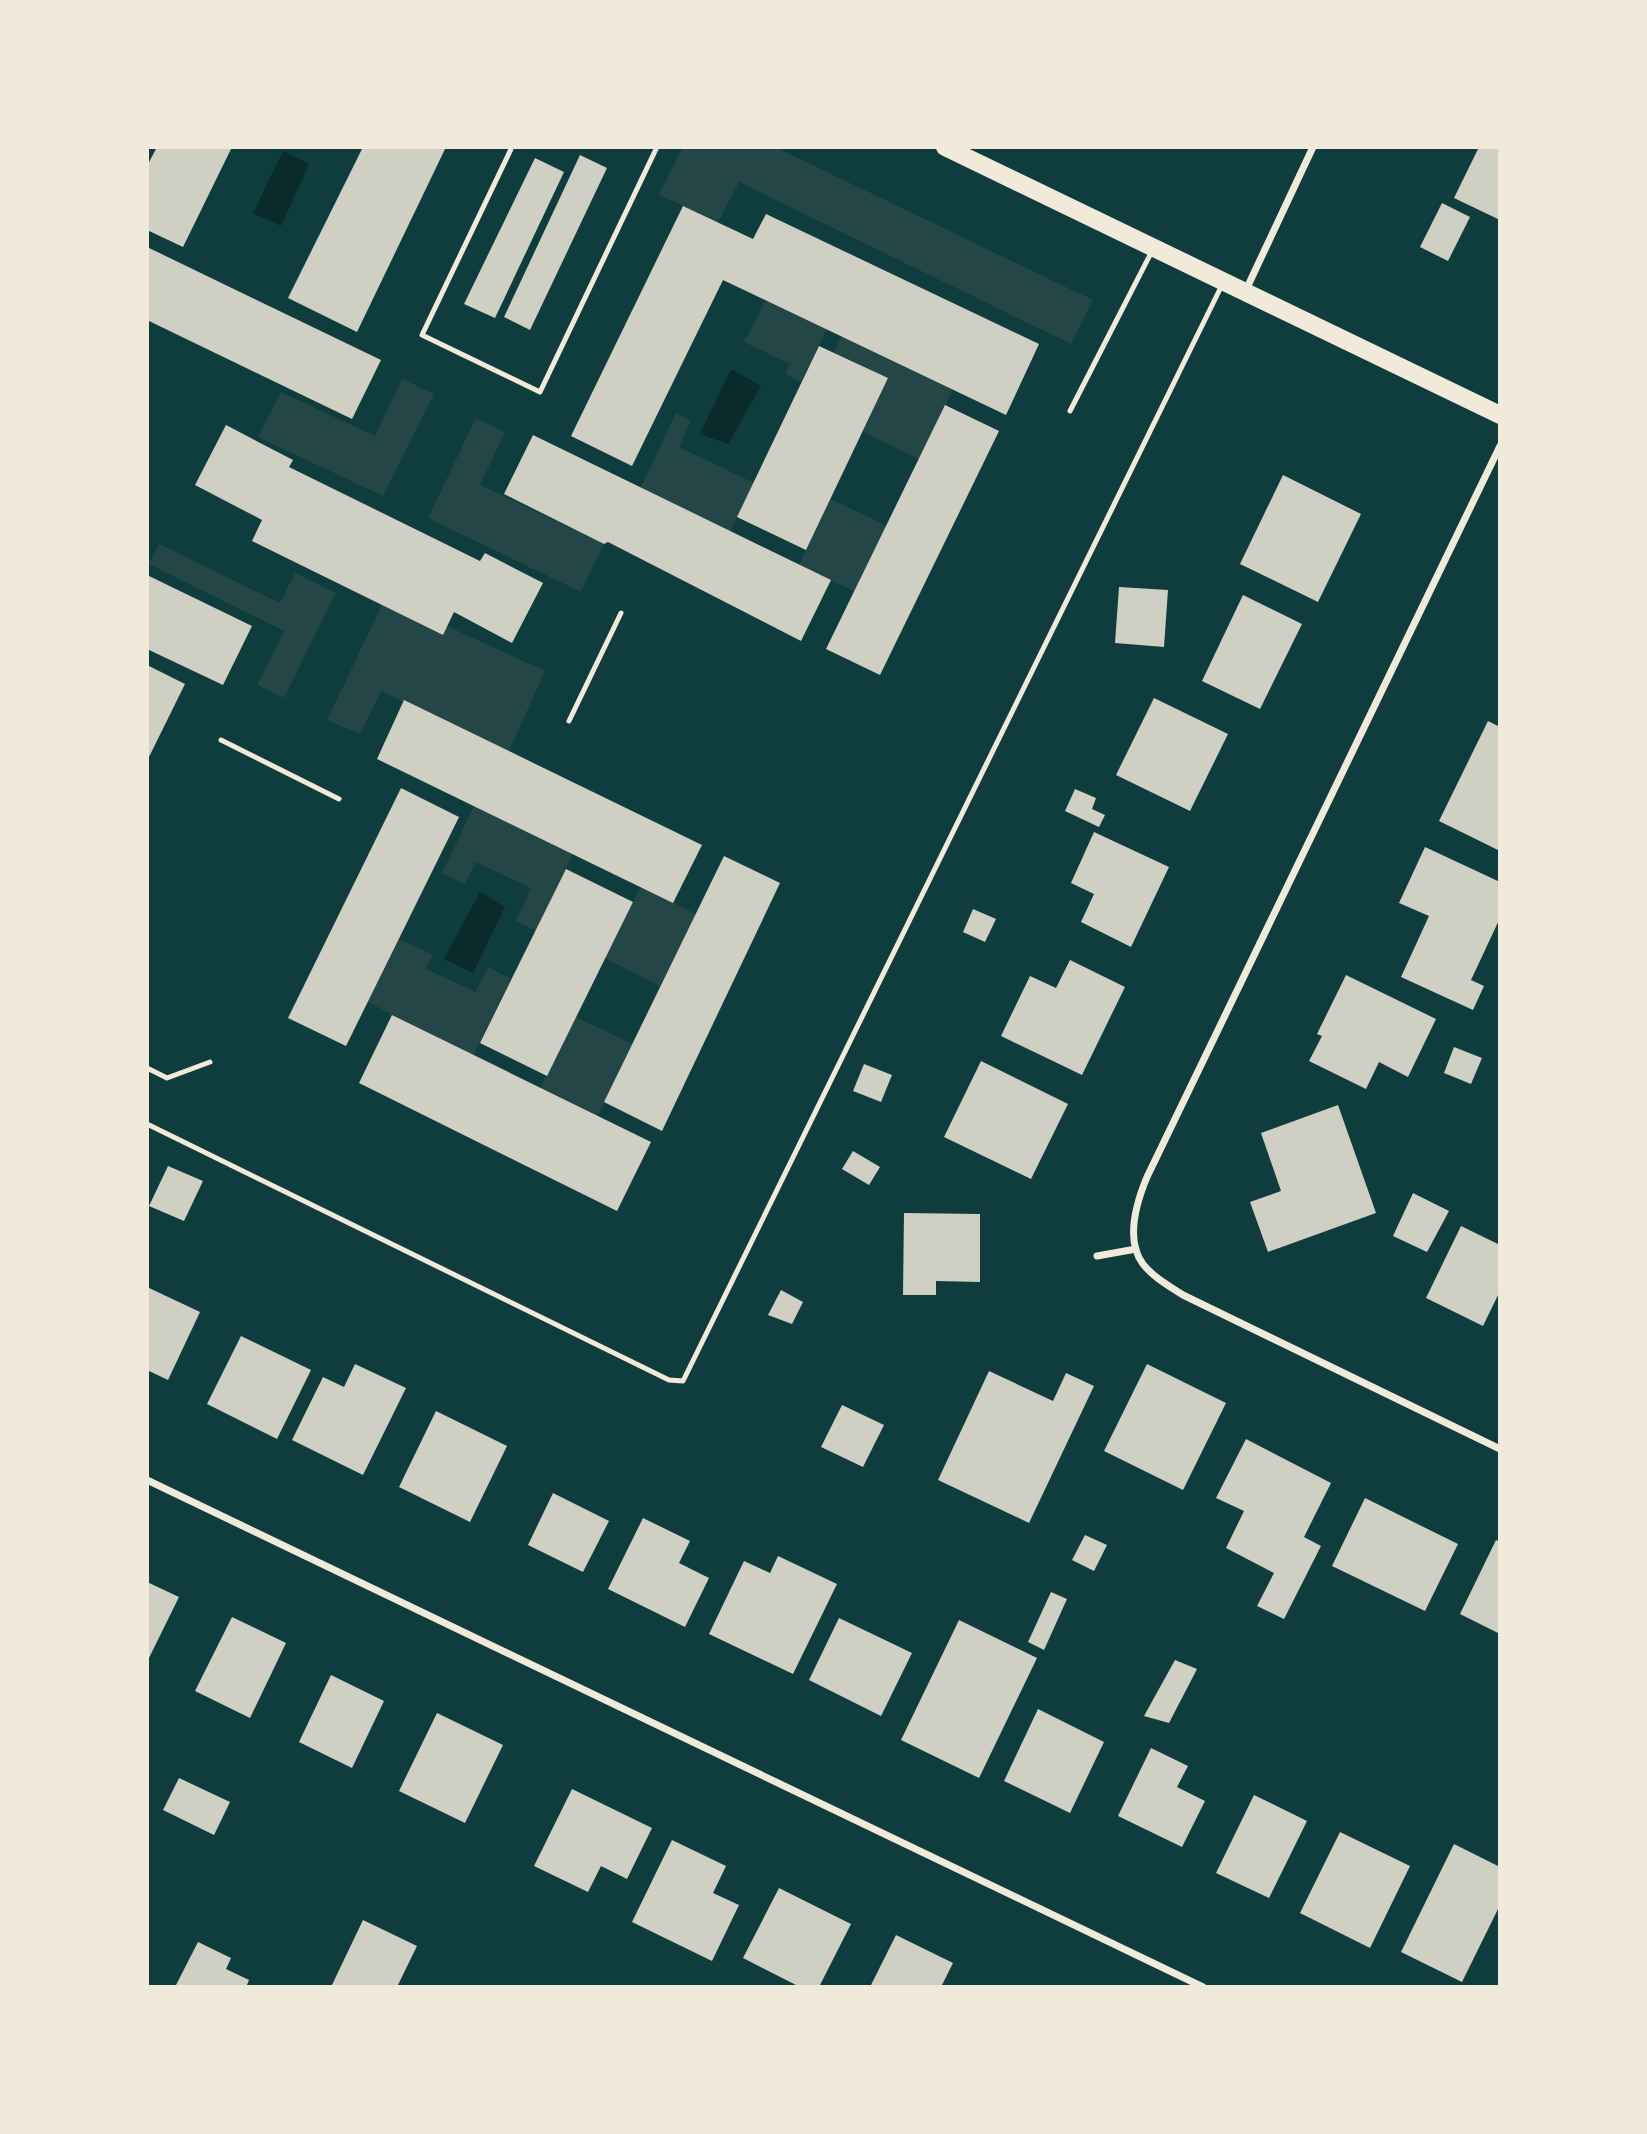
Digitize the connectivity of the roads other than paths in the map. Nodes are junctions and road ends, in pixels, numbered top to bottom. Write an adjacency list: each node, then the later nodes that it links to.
1 (512, 147): 2 (lane)
2 (657, 147)
3 (945, 147): 5 (main road)
4 (1313, 147): 7 (street)
5 (1154, 248): 6 (main road); 8 (lane)
6 (1223, 282): 7 (main road); 17 (lane)
7 (1245, 292): 9 (main road)
8 (1070, 411)
9 (1500, 415)
10 (1500, 446): 18 (street)
11 (621, 613): 12 (lane)
12 (569, 721)
13 (221, 740): 14 (lane)
14 (339, 799)
15 (211, 1062): 16 (lane)
16 (147, 1069)
17 (147, 1124)
18 (1136, 1249): 19 (street); 20 (street)
19 (1097, 1256)
20 (1500, 1449)
21 (147, 1480): 22 (street)
22 (1203, 1987)

